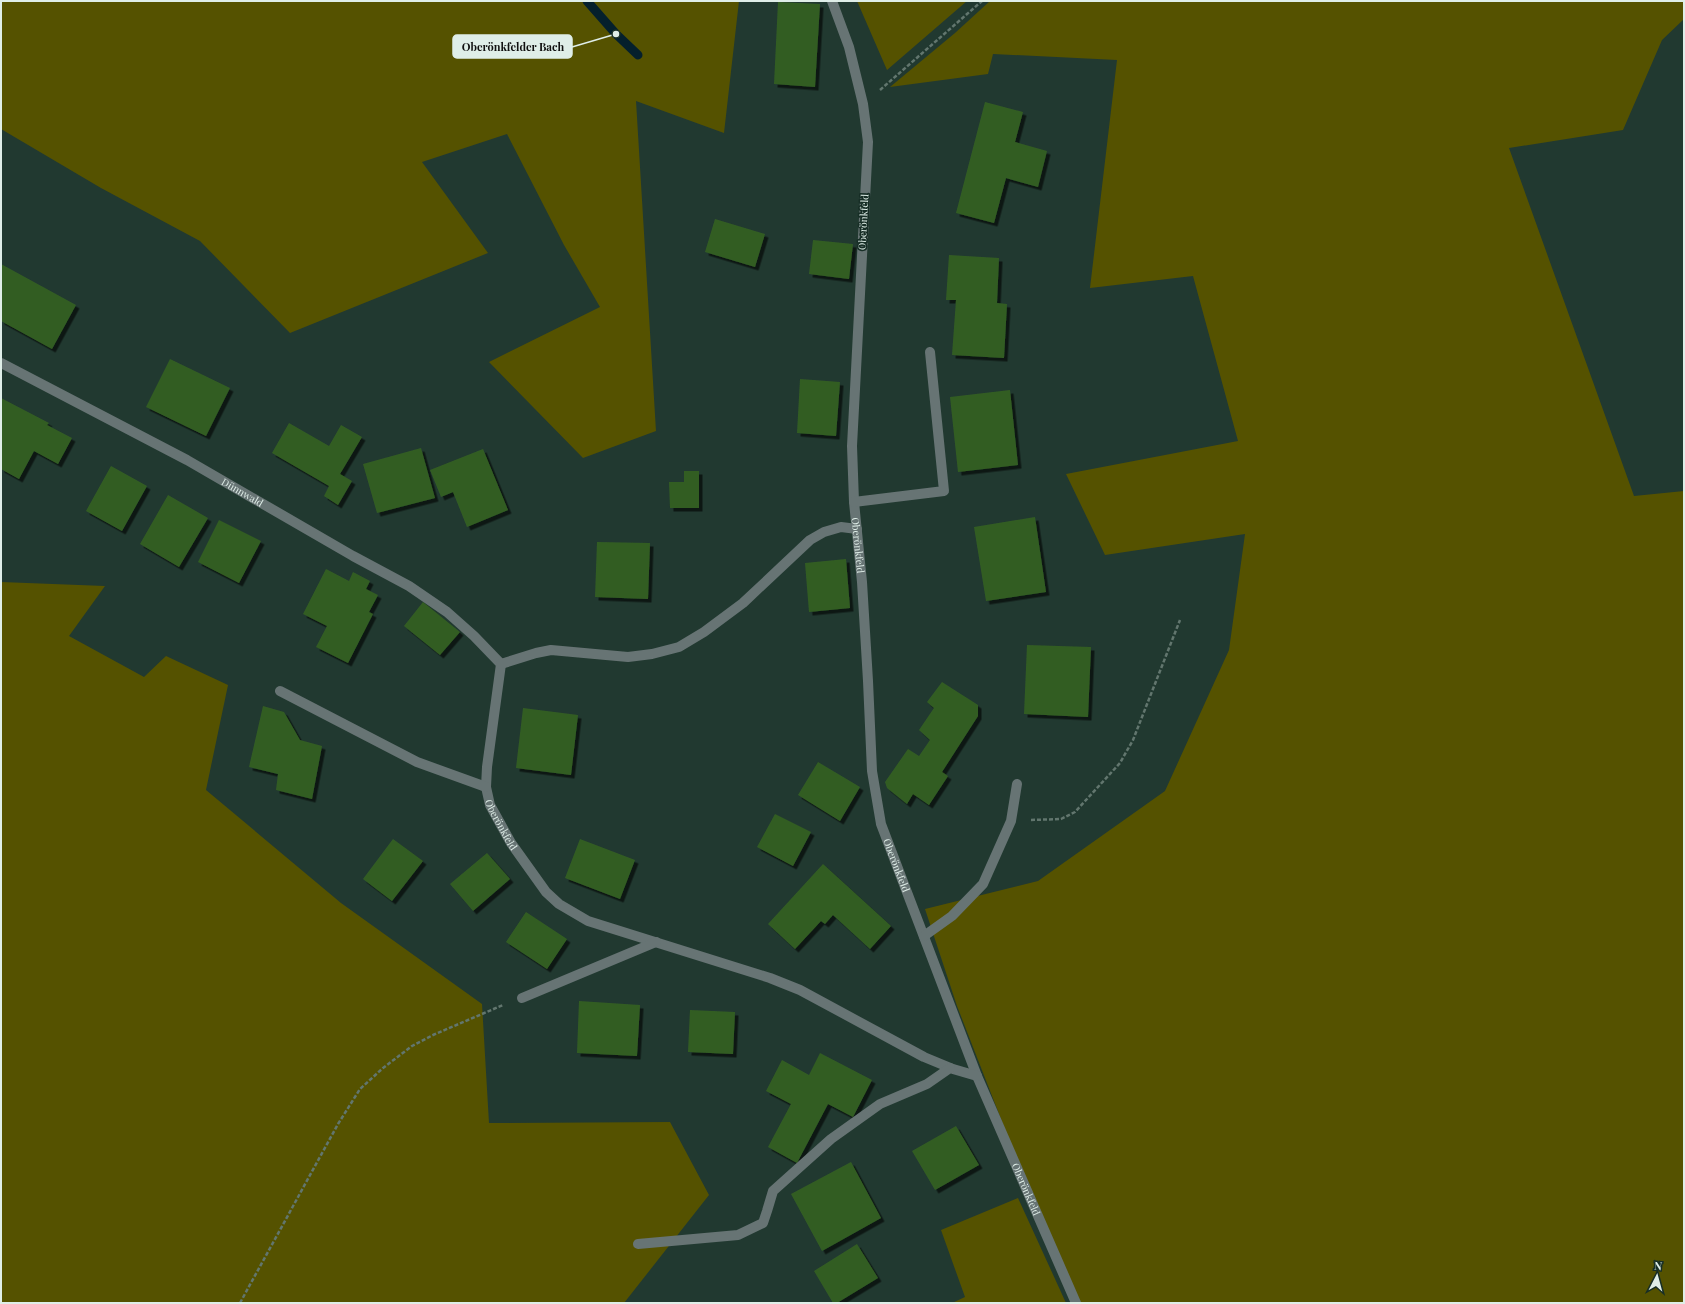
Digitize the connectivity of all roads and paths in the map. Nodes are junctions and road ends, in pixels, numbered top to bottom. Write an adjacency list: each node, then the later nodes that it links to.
1 (832, 1): 3 (street, Oberönkfeld)
2 (982, 1): 3 (path)
3 (863, 104): 6 (street, Oberönkfeld)
4 (930, 352): 6 (street)
5 (1, 363): 9 (street, Dünnwald)
6 (854, 502): 7 (street, Oberönkfeld)
7 (857, 529): 9 (street); 14 (street, Oberönkfeld)
8 (1180, 620): 13 (path)
9 (500, 664): 12 (street, Oberönkfeld)
10 (280, 691): 12 (street)
11 (1017, 784): 13 (street)
12 (486, 787): 15 (street, Oberönkfeld)
13 (1011, 821): 14 (street)
14 (924, 936): 18 (street, Oberönkfeld)
15 (656, 942): 16 (street); 17 (street, Oberönkfeld)
16 (522, 998): 20 (path)
17 (950, 1068): 18 (street, Oberönkfeld); 19 (street)
18 (977, 1076): 21 (street, Oberönkfeld)
19 (638, 1244)
20 (240, 1303)
21 (1076, 1303)

